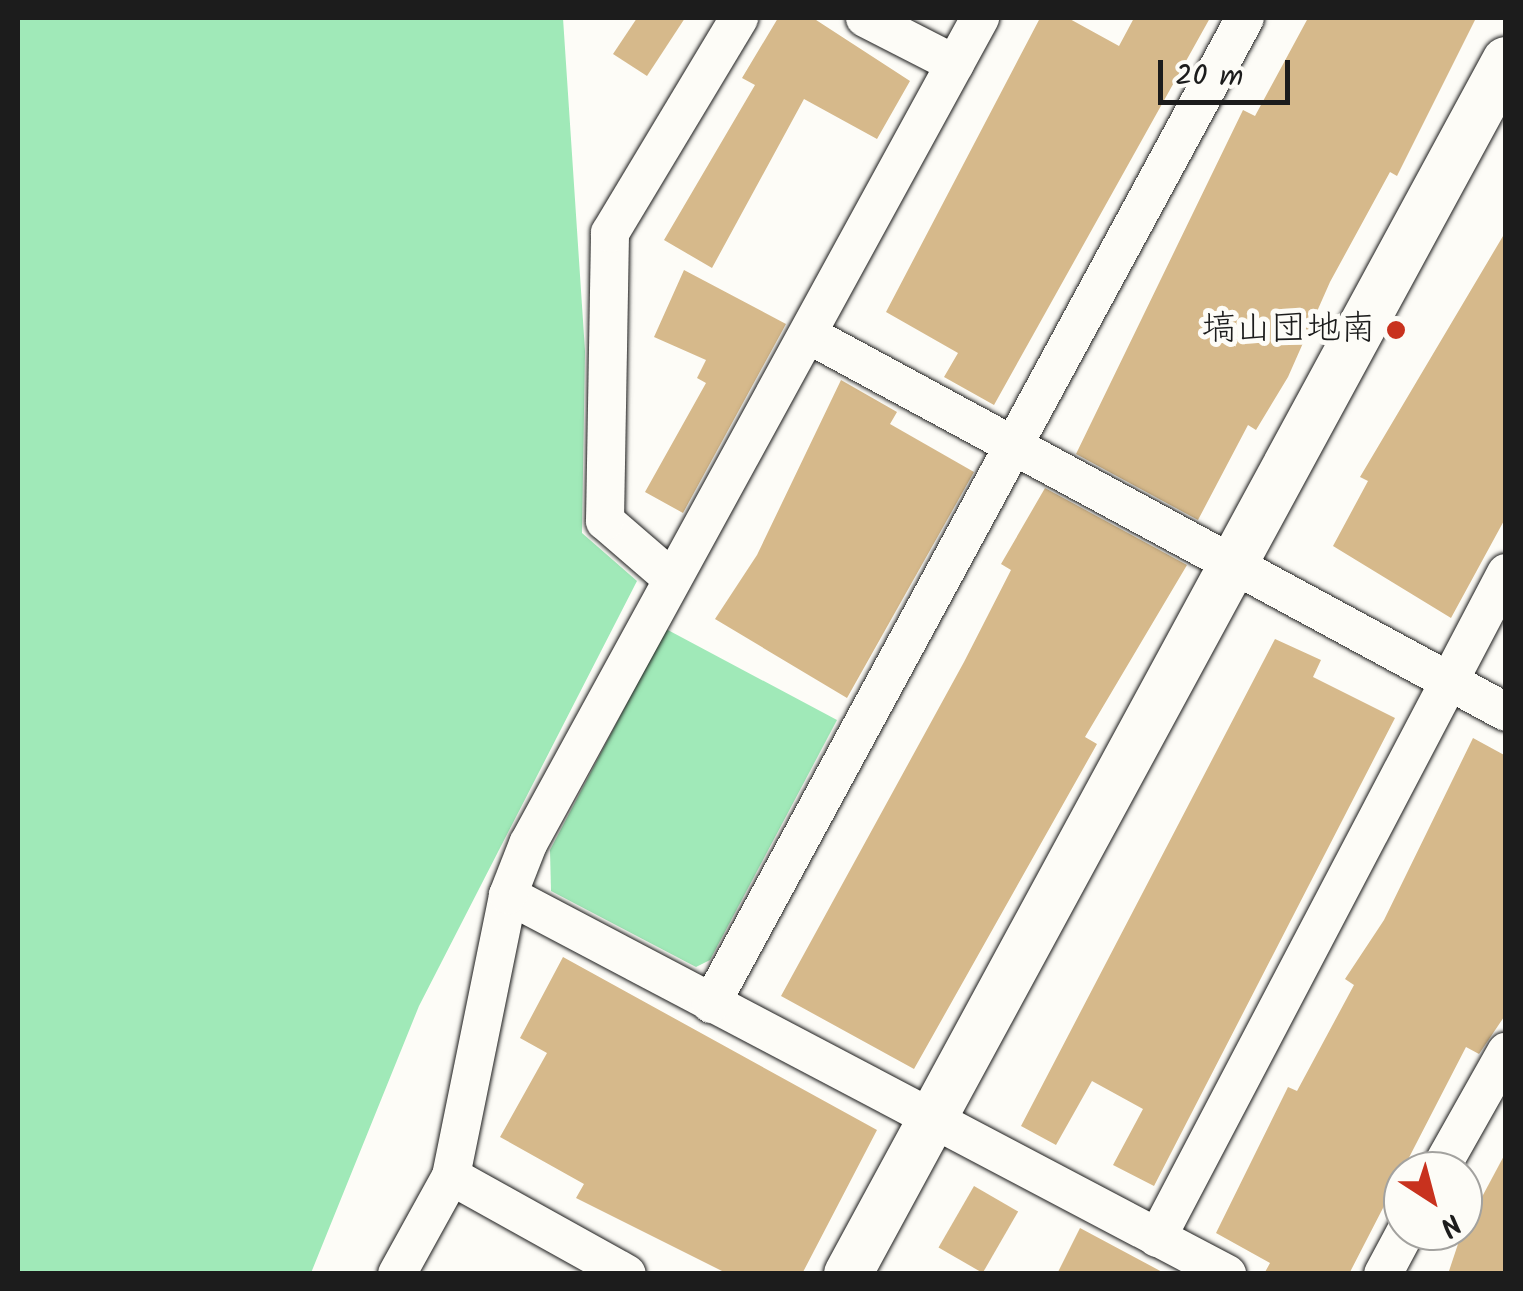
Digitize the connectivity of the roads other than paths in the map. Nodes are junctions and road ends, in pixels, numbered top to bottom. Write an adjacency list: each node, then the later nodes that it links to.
1 (739, 18): 11 (street)
2 (865, 18): 6 (street)
3 (980, 18): 6 (street)
4 (1245, 18): 8 (street)
5 (1506, 61): 9 (street)
6 (954, 64): 7 (street)
7 (809, 335): 8 (street); 11 (street)
8 (1014, 446): 9 (street); 15 (street)
9 (1235, 564): 12 (street); 17 (street)
10 (1506, 573): 12 (street)
11 (671, 578): 14 (street)
12 (1448, 679): 13 (street); 20 (street)
13 (1506, 712)
14 (508, 895): 15 (street); 19 (street)
15 (710, 1004): 17 (street)
16 (1506, 1052): 18 (street)
17 (930, 1119): 20 (street); 24 (street)
18 (1451, 1151)
19 (451, 1176): 22 (street); 23 (street)
20 (1157, 1238): 25 (street)
21 (1395, 1251): 26 (street)
22 (397, 1274)
23 (628, 1274)
24 (848, 1274)
25 (1227, 1274)
26 (1382, 1274)

